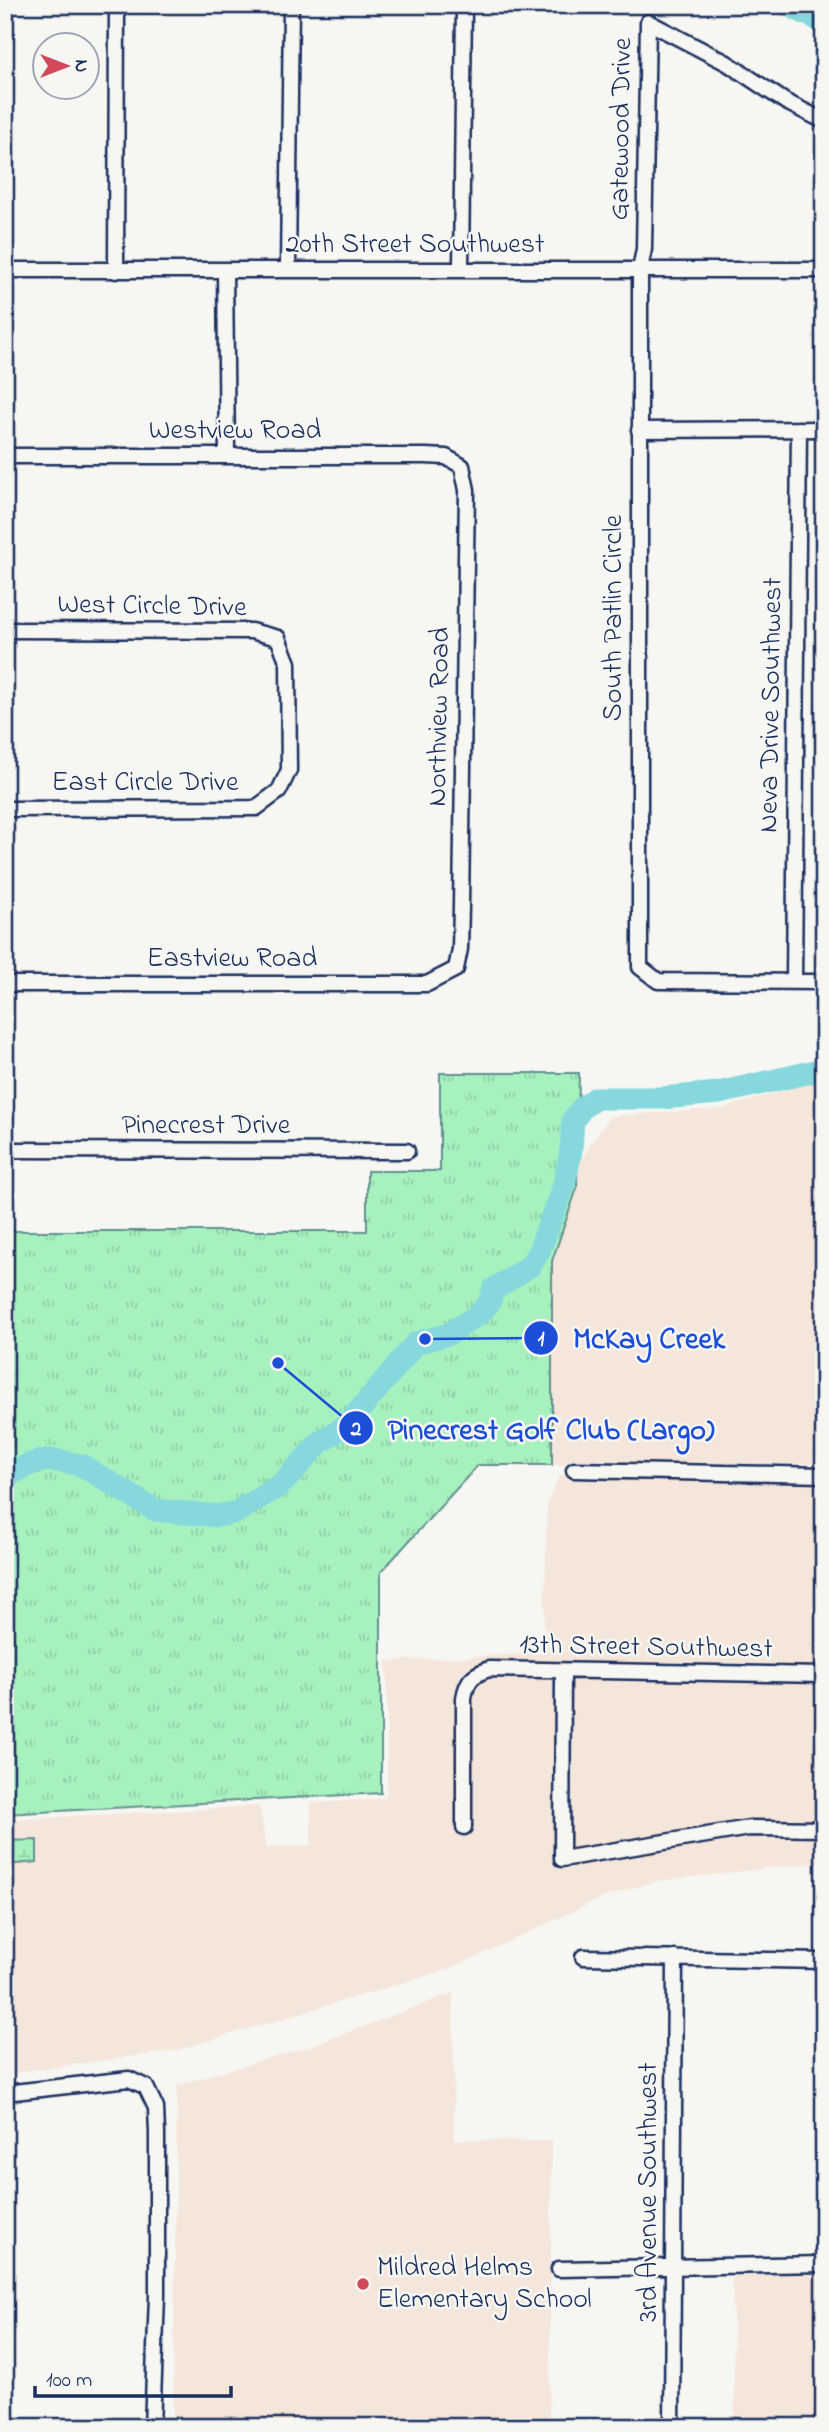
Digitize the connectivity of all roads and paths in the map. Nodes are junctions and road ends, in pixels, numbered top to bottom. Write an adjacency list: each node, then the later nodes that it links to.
1 (117, 5): 10 (street)
2 (291, 5): 5 (street)
3 (464, 5): 7 (street)
4 (824, 121): 8 (street, Gatewood Drive)
5 (288, 269): 7 (street, 20th Street Southwest); 11 (street, 20th Street Southwest)
6 (5, 270): 10 (street, 20th Street Southwest)
7 (461, 270): 8 (street, 20th Street Southwest)
8 (640, 270): 9 (street, 20th Street Southwest); 14 (street, South Patlin Circle)
9 (824, 270)
10 (116, 271): 11 (street, 20th Street Southwest)
11 (225, 271): 15 (street)
12 (799, 429): 13 (street); 14 (street); 22 (street, Neva Drive Southwest)
13 (824, 429)
14 (639, 430): 22 (street, South Patlin Circle)
15 (226, 454): 16 (street, Westview Road); 17 (street, Westview Road)
16 (5, 456)
17 (462, 466): 21 (street, Northview Road)
18 (5, 630): 19 (street, West Circle Drive)
19 (279, 791): 20 (street, East Circle Drive)
20 (5, 808)
21 (456, 969): 24 (street, Eastview Road)
22 (794, 982): 23 (street)
23 (824, 982)
24 (5, 984)
25 (5, 1150): 26 (street, Pinecrest Drive)
26 (407, 1151)
27 (574, 1470): 28 (street)
28 (824, 1475)
29 (563, 1672): 30 (street, 13th Street Southwest); 31 (street, 13th Street Southwest); 32 (street)
30 (824, 1675)
31 (464, 1827)
32 (824, 1829)
33 (583, 1957): 34 (street)
34 (674, 1958): 35 (street); 38 (street, 3rd Avenue Southwest)
35 (824, 1961)
36 (5, 2093): 40 (street)
37 (824, 2264): 38 (street)
38 (672, 2267): 39 (street); 41 (street, 3rd Avenue Southwest)
39 (559, 2269)
40 (152, 2427)
41 (672, 2427)

